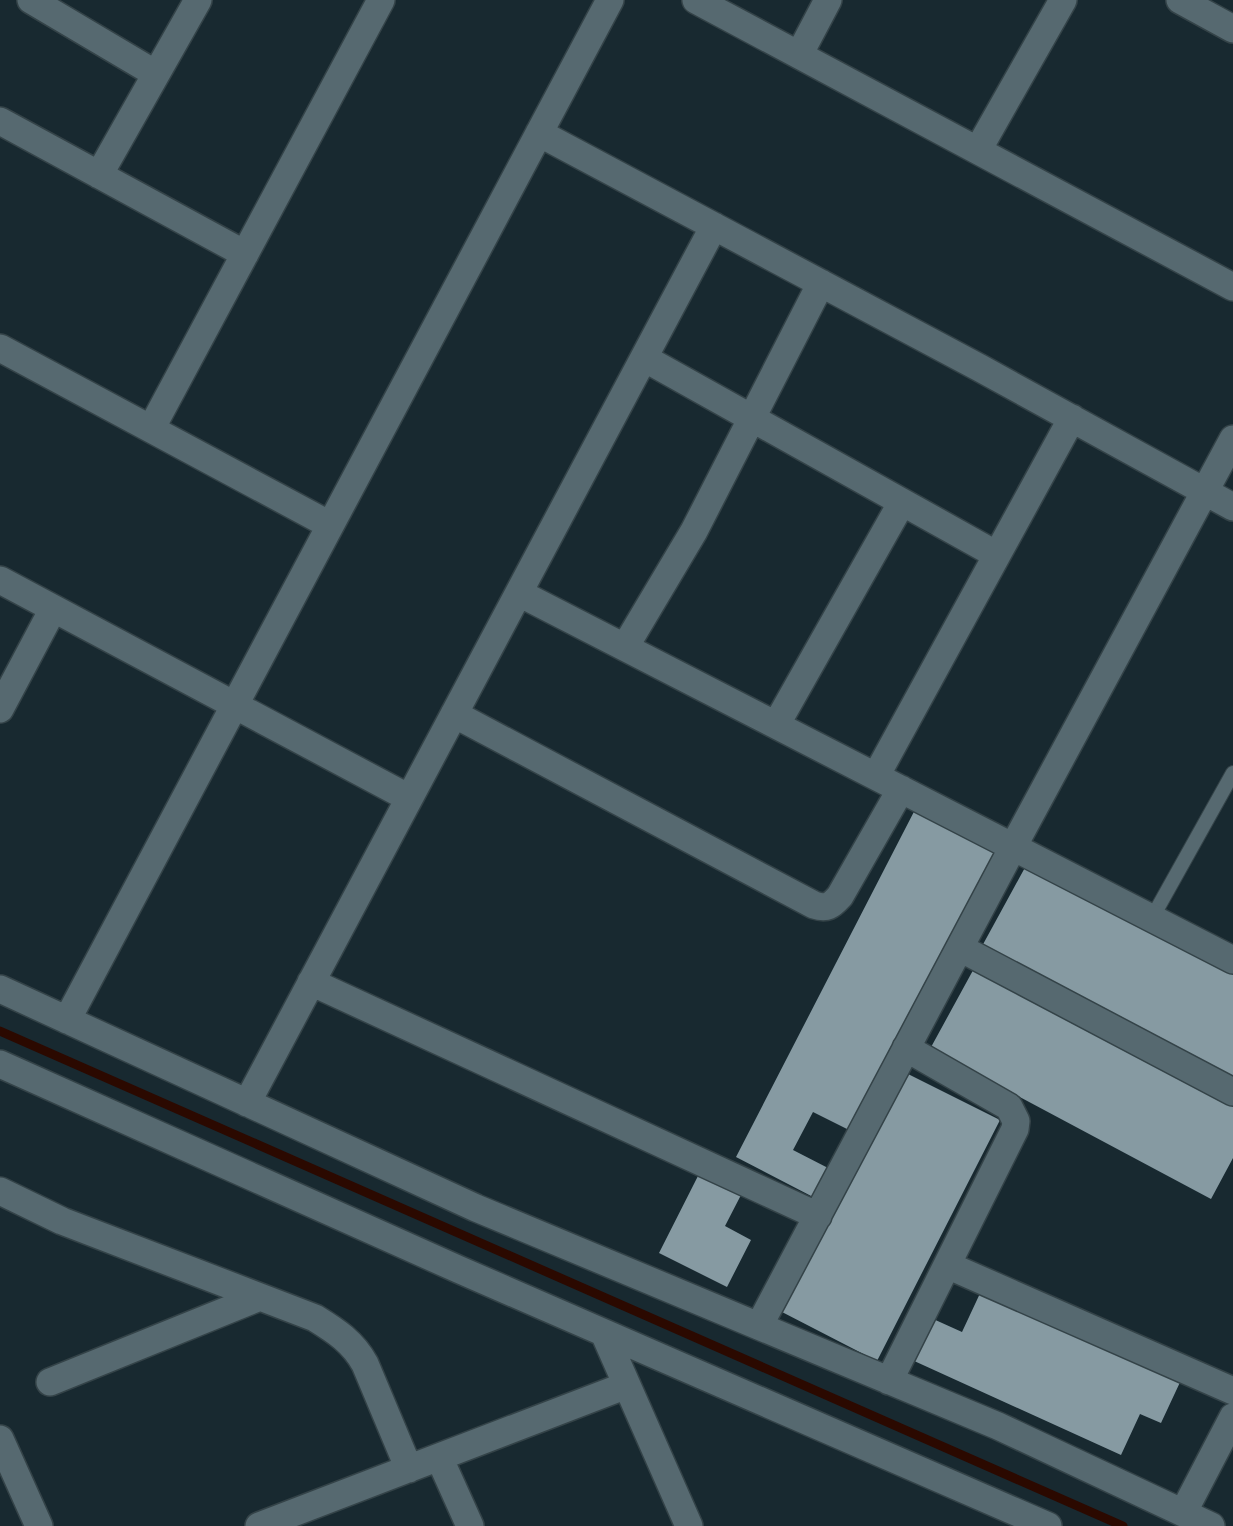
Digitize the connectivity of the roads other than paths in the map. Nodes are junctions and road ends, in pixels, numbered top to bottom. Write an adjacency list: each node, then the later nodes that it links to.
1 (31, 0): 11 (street)
2 (198, 0): 11 (street)
3 (381, 0): 17 (street)
4 (610, 0): 13 (street)
5 (696, 0): 10 (street)
6 (828, 0): 10 (street)
7 (1063, 0): 14 (street)
8 (1180, 0): 9 (street)
9 (1233, 28)
10 (798, 55): 14 (street)
11 (156, 74): 15 (street)
12 (0, 121): 15 (street)
13 (539, 133): 16 (street); 29 (street)
14 (978, 150): 19 (street)
15 (99, 175): 17 (street)
16 (714, 226): 18 (street); 21 (street)
17 (244, 254): 24 (street)
18 (821, 283): 22 (street); 23 (street)
19 (1233, 286)
20 (0, 348): 24 (street)
21 (644, 358): 22 (street); 32 (street)
22 (752, 418): 27 (street); 34 (street)
23 (1072, 418): 26 (street); 30 (street)
24 (151, 429): 29 (street)
25 (1233, 439): 26 (street)
26 (1204, 491): 28 (street); 43 (street)
27 (902, 502): 30 (street); 38 (street)
28 (1233, 507)
29 (330, 525): 35 (street)
30 (997, 555): 40 (street)
31 (0, 580): 33 (street)
32 (519, 593): 34 (street); 37 (street)
33 (54, 609): 35 (street); 36 (street)
34 (625, 647): 38 (street)
35 (234, 706): 42 (street); 49 (street)
36 (0, 709)
37 (454, 714): 41 (street); 42 (street)
38 (776, 725): 40 (street)
39 (1233, 773): 44 (lane)
40 (876, 776): 41 (street)
41 (901, 789): 43 (street)
42 (409, 798): 47 (street)
43 (1013, 847): 44 (street); 45 (street)
44 (1152, 918): 46 (street)
45 (960, 948): 50 (street); 52 (street)
46 (1233, 960)
47 (311, 982): 53 (street); 55 (street)
48 (0, 989): 49 (street)
49 (67, 1020): 53 (street)
50 (906, 1048): 55 (street); 56 (street)
51 (0, 1064): 59 (street)
52 (1233, 1092)
53 (247, 1102): 58 (street)
54 (0, 1191): 57 (street)
55 (818, 1216): 58 (street)
56 (947, 1264): 60 (street); 63 (street)
57 (260, 1297): 61 (street); 67 (street)
58 (759, 1326): 60 (street)
59 (604, 1333): 62 (street); 73 (street)
60 (889, 1381): 68 (street)
61 (50, 1382)
62 (627, 1385): 66 (street); 72 (street)
63 (1233, 1390)
64 (1233, 1417): 68 (street)
65 (0, 1439): 70 (street)
66 (440, 1457): 67 (street); 71 (street)
67 (409, 1469): 69 (street)
68 (1183, 1513): 74 (street)
69 (263, 1525)
70 (39, 1526)
71 (470, 1526)
72 (689, 1526)
73 (1048, 1526)
74 (1211, 1526)

